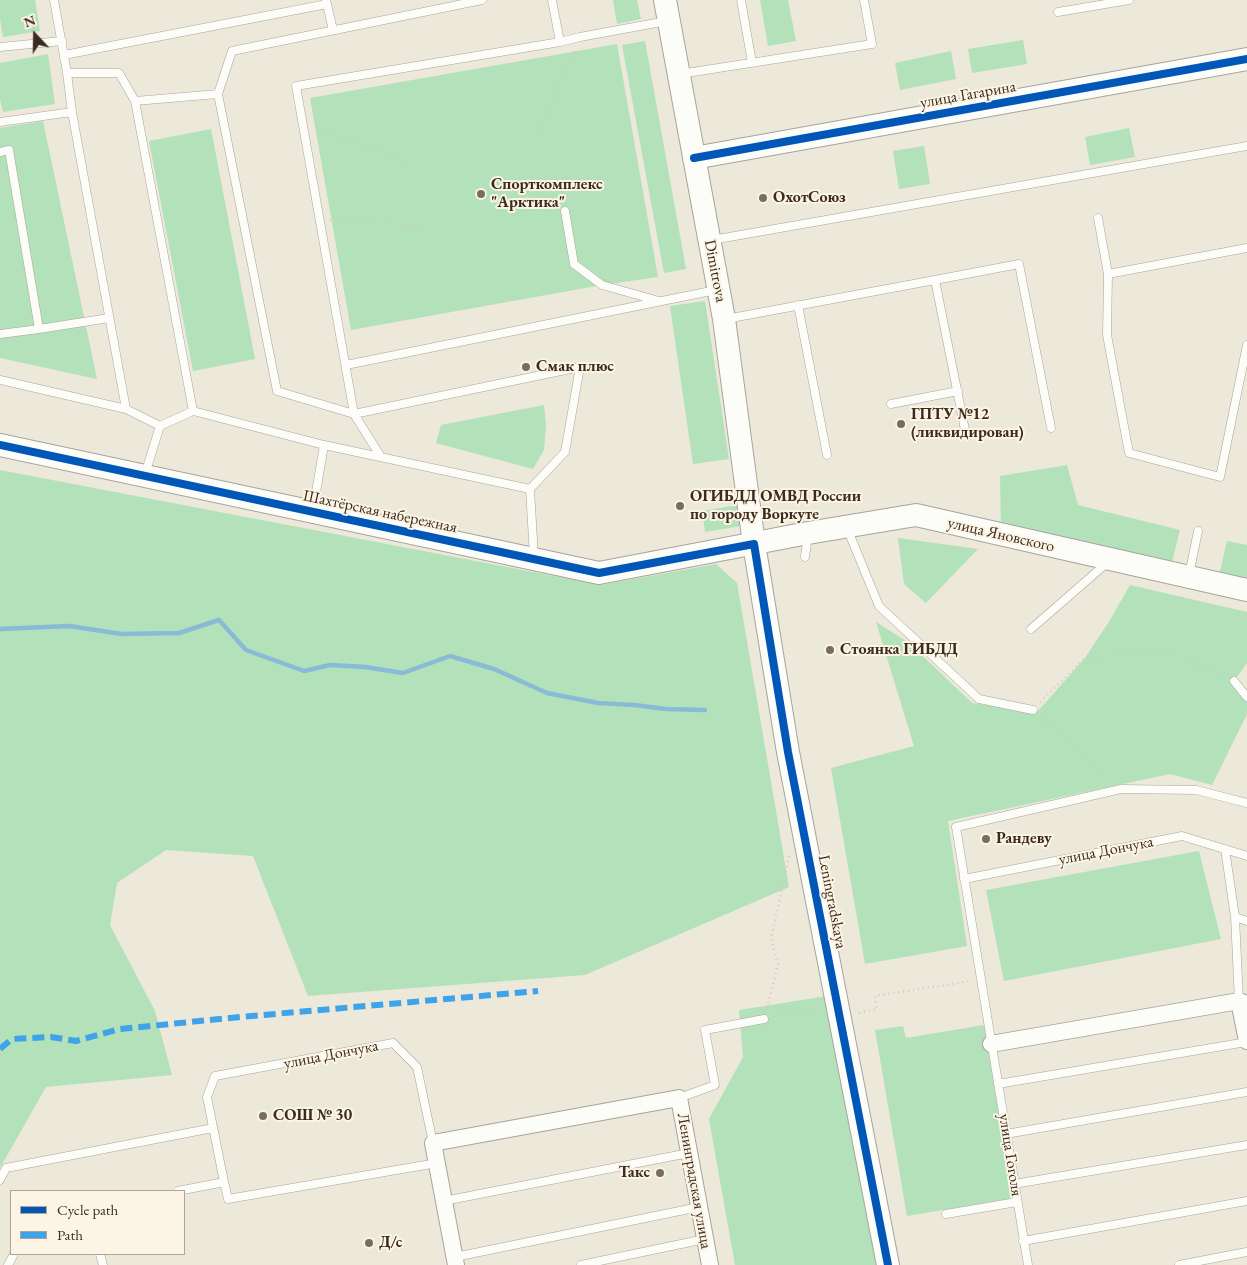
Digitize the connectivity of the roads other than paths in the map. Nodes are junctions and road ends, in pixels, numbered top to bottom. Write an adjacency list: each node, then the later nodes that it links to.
1 (54, 0): 11 (lane)
2 (482, 0): 10 (lane)
3 (552, 0): 12 (lane)
4 (741, 0): 16 (lane)
5 (864, 0): 16 (lane)
6 (1129, 0): 9 (lane)
7 (327, 2): 10 (lane); 14 (lane)
8 (667, 11): 12 (lane); 18 (street, Dimitrova)
9 (1058, 12)
10 (333, 30): 19 (lane)
11 (62, 41): 13 (lane); 14 (lane)
12 (560, 42): 40 (lane)
13 (0, 47)
14 (64, 55): 17 (lane)
15 (1247, 59): 25 (street, улица Гагарина)
16 (752, 63): 18 (lane)
17 (67, 73): 20 (lane); 21 (lane)
18 (678, 74): 25 (street, Dimitrova)
19 (218, 94): 20 (lane); 46 (lane)
20 (135, 102): 45 (lane)
21 (72, 112): 22 (lane); 35 (lane)
22 (0, 122)
23 (1247, 146): 28 (lane)
24 (0, 152): 37 (lane)
25 (694, 158): 28 (street, Dimitrova)
26 (565, 211): 33 (lane)
27 (1098, 218): 30 (lane)
28 (709, 240): 32 (street, Dimitrova)
29 (1247, 248): 30 (lane)
30 (1108, 274): 39 (lane)
31 (935, 280): 34 (lane); 42 (lane); 48 (lane)
32 (718, 290): 33 (lane); 36 (street, Dimitrova)
33 (660, 301): 40 (lane)
34 (798, 305): 36 (lane); 52 (lane)
35 (109, 318): 37 (lane); 44 (lane)
36 (724, 319): 60 (street, Dimitrova)
37 (39, 329): 38 (lane)
38 (0, 334)
39 (1247, 345)
40 (346, 365): 46 (lane)
41 (0, 380): 44 (lane)
42 (958, 391): 43 (lane); 49 (lane)
43 (891, 404)
44 (126, 408): 47 (lane)
45 (193, 411): 47 (lane); 51 (lane)
46 (354, 414): 53 (lane); 55 (lane)
47 (160, 426): 54 (lane)
48 (1051, 428)
49 (965, 430)
50 (0, 445): 54 (street, Шахтёрская набережная)
51 (324, 445): 53 (lane); 56 (lane)
52 (827, 455)
53 (381, 458): 55 (lane)
54 (144, 476): 56 (street, Шахтёрская набережная)
55 (530, 489): 62 (lane)
56 (313, 512): 62 (street, Шахтёрская набережная)
57 (846, 526): 59 (street, улица Яновского); 63 (street, улица Яновского); 69 (lane)
58 (1198, 531): 64 (lane)
59 (808, 533): 60 (street, улица Яновского); 61 (lane)
60 (754, 544): 62 (street, Шахтёрская набережная); 106 (street, Leningradskaya)
61 (805, 558)
62 (534, 559)
63 (1111, 560): 64 (street, улица Яновского); 66 (lane)
64 (1188, 577): 65 (street, улица Яновского)
65 (1247, 590)
66 (1031, 629)
67 (1234, 681): 68 (lane)
68 (1247, 697)
69 (1033, 710)
70 (1247, 802): 73 (lane, улица Гоголя)
71 (1225, 849): 72 (lane, улица Дончука); 73 (lane, улица Дончука); 74 (lane)
72 (1247, 856)
73 (964, 879): 81 (lane, улица Гоголя)
74 (1235, 917): 75 (lane); 76 (lane)
75 (1247, 921)
76 (1238, 978): 77 (lane); 78 (lane)
77 (1247, 981)
78 (1243, 1003): 80 (street); 81 (street)
79 (764, 1019): 84 (lane)
80 (1247, 1042): 82 (lane)
81 (992, 1044): 82 (lane, улица Гоголя)
82 (998, 1084): 86 (lane, улица Гоголя)
83 (1247, 1092): 86 (lane)
84 (679, 1098): 87 (street); 89 (street, Ленинградская улица)
85 (213, 1128): 87 (lane, улица Дончука); 91 (lane); 92 (lane, улица Дончука)
86 (1006, 1134): 93 (lane, улица Гоголя)
87 (433, 1144): 90 (street)
88 (1247, 1145): 93 (lane)
89 (689, 1153): 95 (lane); 98 (street, Ленинградская улица)
90 (437, 1163): 92 (lane); 95 (street)
91 (0, 1180)
92 (224, 1182): 94 (lane)
93 (1014, 1184): 97 (lane, улица Гоголя)
94 (183, 1190)
95 (444, 1201): 103 (street)
96 (1247, 1201): 101 (lane)
97 (1018, 1202): 99 (lane); 101 (lane, улица Гоголя)
98 (700, 1207): 100 (street, Ленинградская улица); 103 (lane)
99 (946, 1214)
100 (705, 1238): 104 (lane); 105 (street, Ленинградская улица)
101 (1024, 1241): 107 (lane, улица Гоголя)
102 (1247, 1252): 108 (lane)
103 (456, 1261)
104 (581, 1265)
105 (710, 1265)
106 (888, 1265)
107 (1028, 1265)
108 (1179, 1265)

